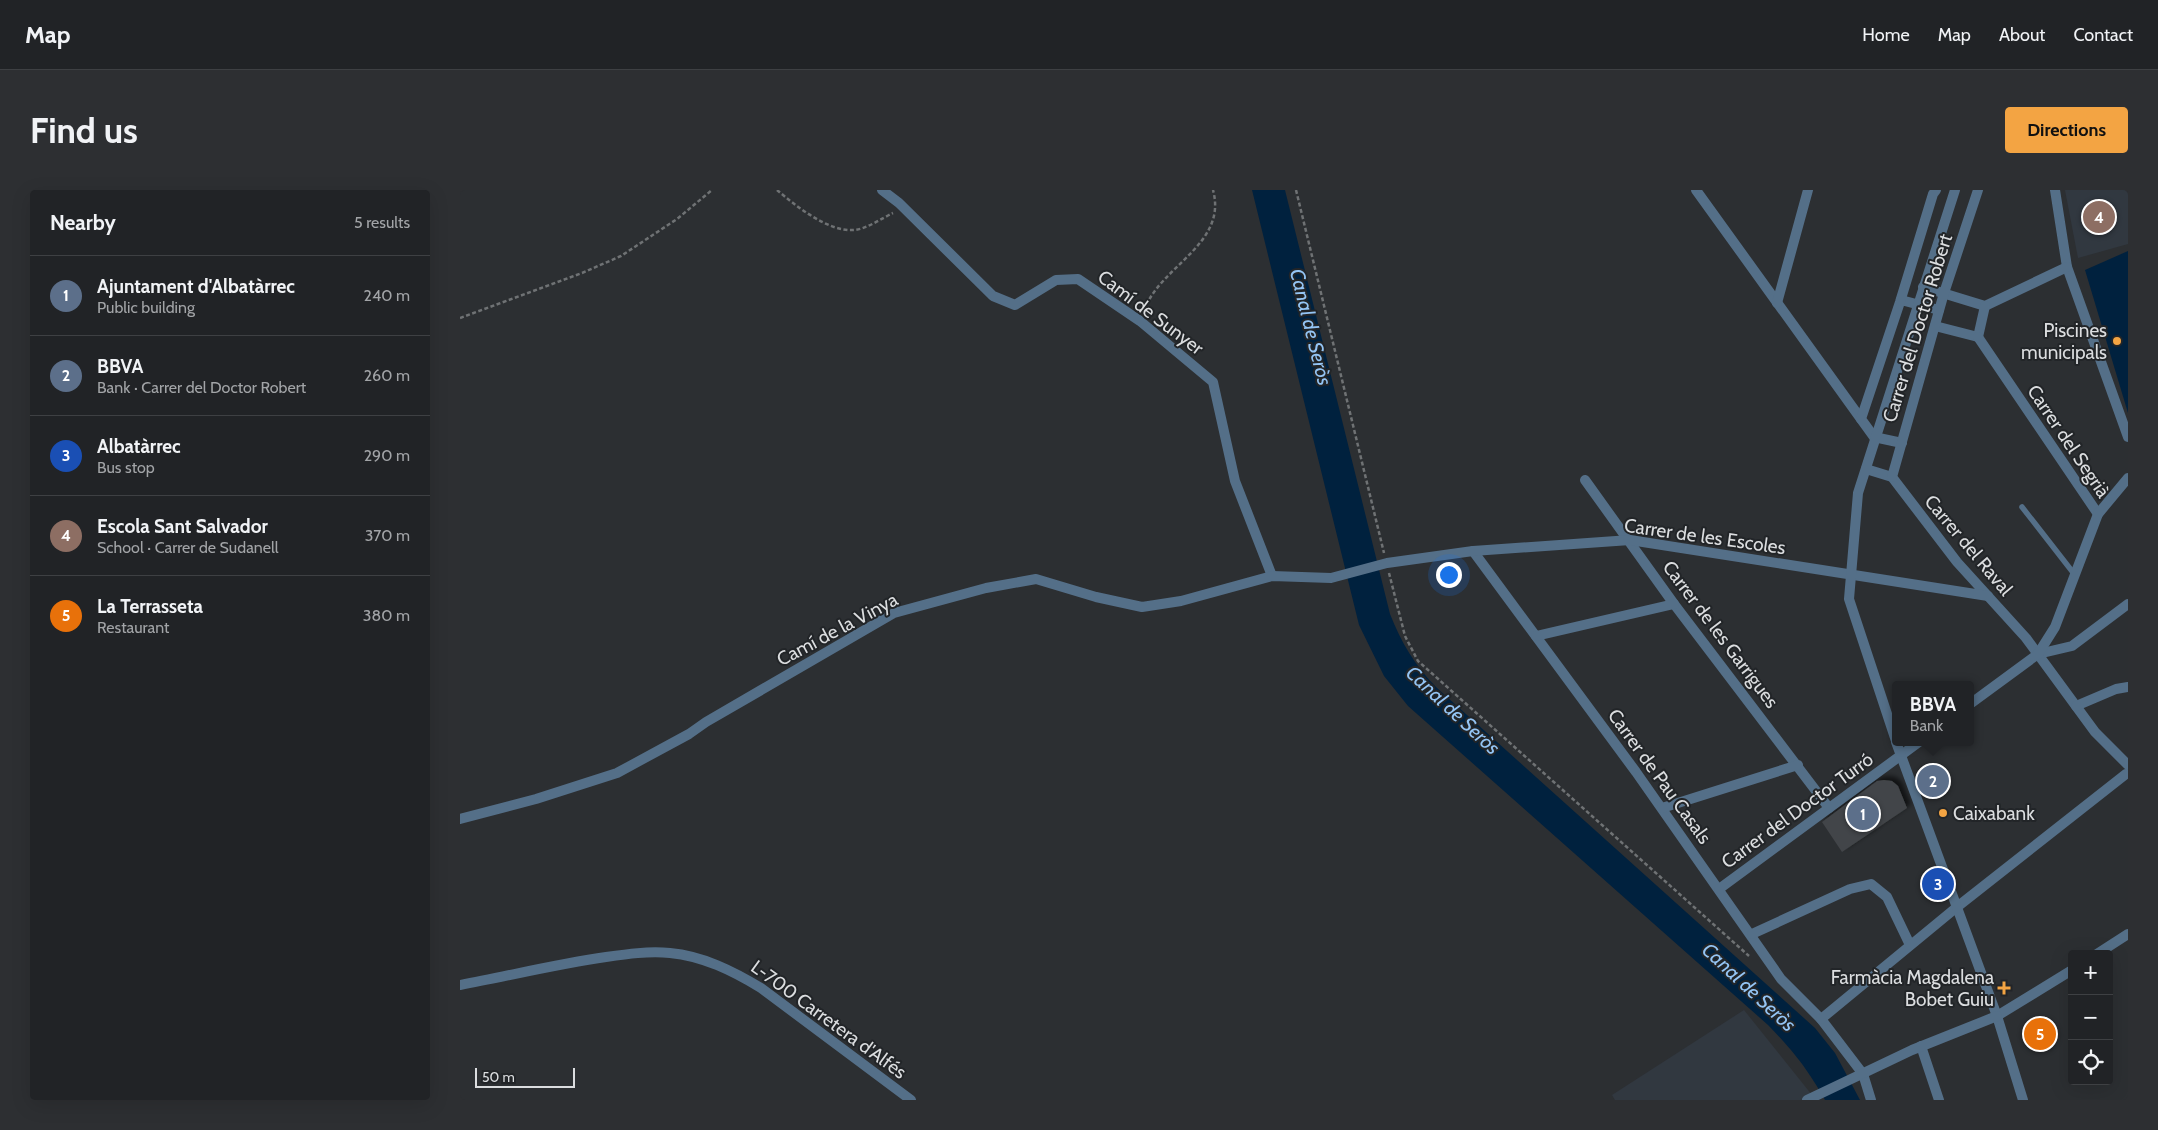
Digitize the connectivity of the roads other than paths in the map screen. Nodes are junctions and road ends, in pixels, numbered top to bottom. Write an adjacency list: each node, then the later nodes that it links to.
1 (882, 190): 33 (street, Camí de Sunyer)
2 (1696, 190): 12 (street)
3 (1808, 190): 12 (street)
4 (1936, 190): 11 (street, Carrer del Doctor Robert)
5 (1955, 190): 9 (street, Carrer del Doctor Robert)
6 (1978, 190): 10 (street, Carrer del Doctor Robert)
7 (2054, 190): 8 (street)
8 (2067, 267): 14 (street); 20 (street)
9 (1923, 287): 10 (street); 13 (street, Carrer del Doctor Robert)
10 (1944, 293): 14 (street); 15 (street, Carrer del Doctor Robert)
11 (1901, 300): 13 (street); 18 (street, Carrer del Doctor Robert)
12 (1777, 303): 18 (street)
13 (1917, 305): 15 (street); 19 (street, Carrer del Doctor Robert)
14 (1985, 306): 17 (street)
15 (1939, 310): 16 (street, Carrer del Doctor Robert)
16 (1935, 326): 17 (street); 21 (street, Carrer del Doctor Robert)
17 (1978, 337): 27 (street, Carrer del Segrià)
18 (1861, 419): 19 (street, Carrer del Doctor Robert)
19 (1874, 437): 21 (street); 22 (street, Carrer del Doctor Robert)
20 (2128, 437)
21 (1902, 442): 23 (street, Carrer del Doctor Robert)
22 (1866, 468): 23 (street); 31 (street, Carrer del Doctor Robert)
23 (1892, 478): 34 (street, Carrer del Raval)
24 (2128, 478): 27 (street)
25 (1586, 480): 28 (street, Carrer de les Garrigues)
26 (2022, 507): 32 (lane)
27 (2098, 514): 32 (street)
28 (1630, 540): 29 (street, Carrer de les Escoles); 31 (street, Carrer de les Escoles); 35 (street, Carrer de les Garrigues)
29 (1473, 551): 30 (street, Carrer de les Escoles); 37 (street, Carrer de Pau Casals)
30 (1342, 575): 33 (street, Camí de la Vinya)
31 (1851, 575): 34 (street, Carrer de les Escoles); 42 (street, Carrer del Doctor Robert)
32 (2075, 575): 38 (street)
33 (1272, 576): 50 (street, Camí de la Vinya)
34 (1988, 596): 38 (street, Carrer del Raval)
35 (1674, 604): 37 (street); 46 (street, Carrer de les Garrigues)
36 (2128, 604): 38 (street)
37 (1536, 636): 48 (street, Carrer de Pau Casals)
38 (2038, 654): 40 (street); 41 (street, Carrer del Raval)
39 (2128, 687): 41 (street)
40 (1974, 701)
41 (2076, 706): 47 (street, Carrer del Raval)
42 (1892, 729)
43 (1898, 746): 45 (street, Carrer del Doctor Robert)
44 (1915, 746): 45 (street, Carrer del Doctor Turró)
45 (1901, 756): 49 (street, Carrer del Doctor Turró); 52 (street, Carrer del Doctor Robert)
46 (1798, 765): 48 (street); 49 (street, Carrer de les Garrigues)
47 (2128, 772): 52 (street)
48 (1662, 808): 51 (street, Carrer de Pau Casals)
49 (1830, 808): 51 (street, Carrer del Doctor Turró)
50 (460, 819)
51 (1719, 888): 53 (street, Carrer de Pau Casals)
52 (1957, 907): 55 (street); 59 (street, Carrer del Doctor Robert)
53 (1752, 934): 55 (street); 60 (street, Carrer de Pau Casals)
54 (2128, 934): 56 (street)
55 (1910, 945): 60 (street)
56 (2103, 950)
57 (2068, 972): 59 (street)
58 (460, 985): 64 (street, L-700 Carretera d'Alfés)
59 (1997, 1016): 61 (street); 67 (street, Carrer del Doctor Robert)
60 (1821, 1019): 62 (street, Carrer de Pau Casals)
61 (1921, 1046): 62 (street); 66 (street)
62 (1863, 1074): 63 (street); 65 (street, Carrer de Pau Casals)
63 (1811, 1099)
64 (911, 1100)
65 (1872, 1100)
66 (1939, 1100)
67 (2023, 1100)

